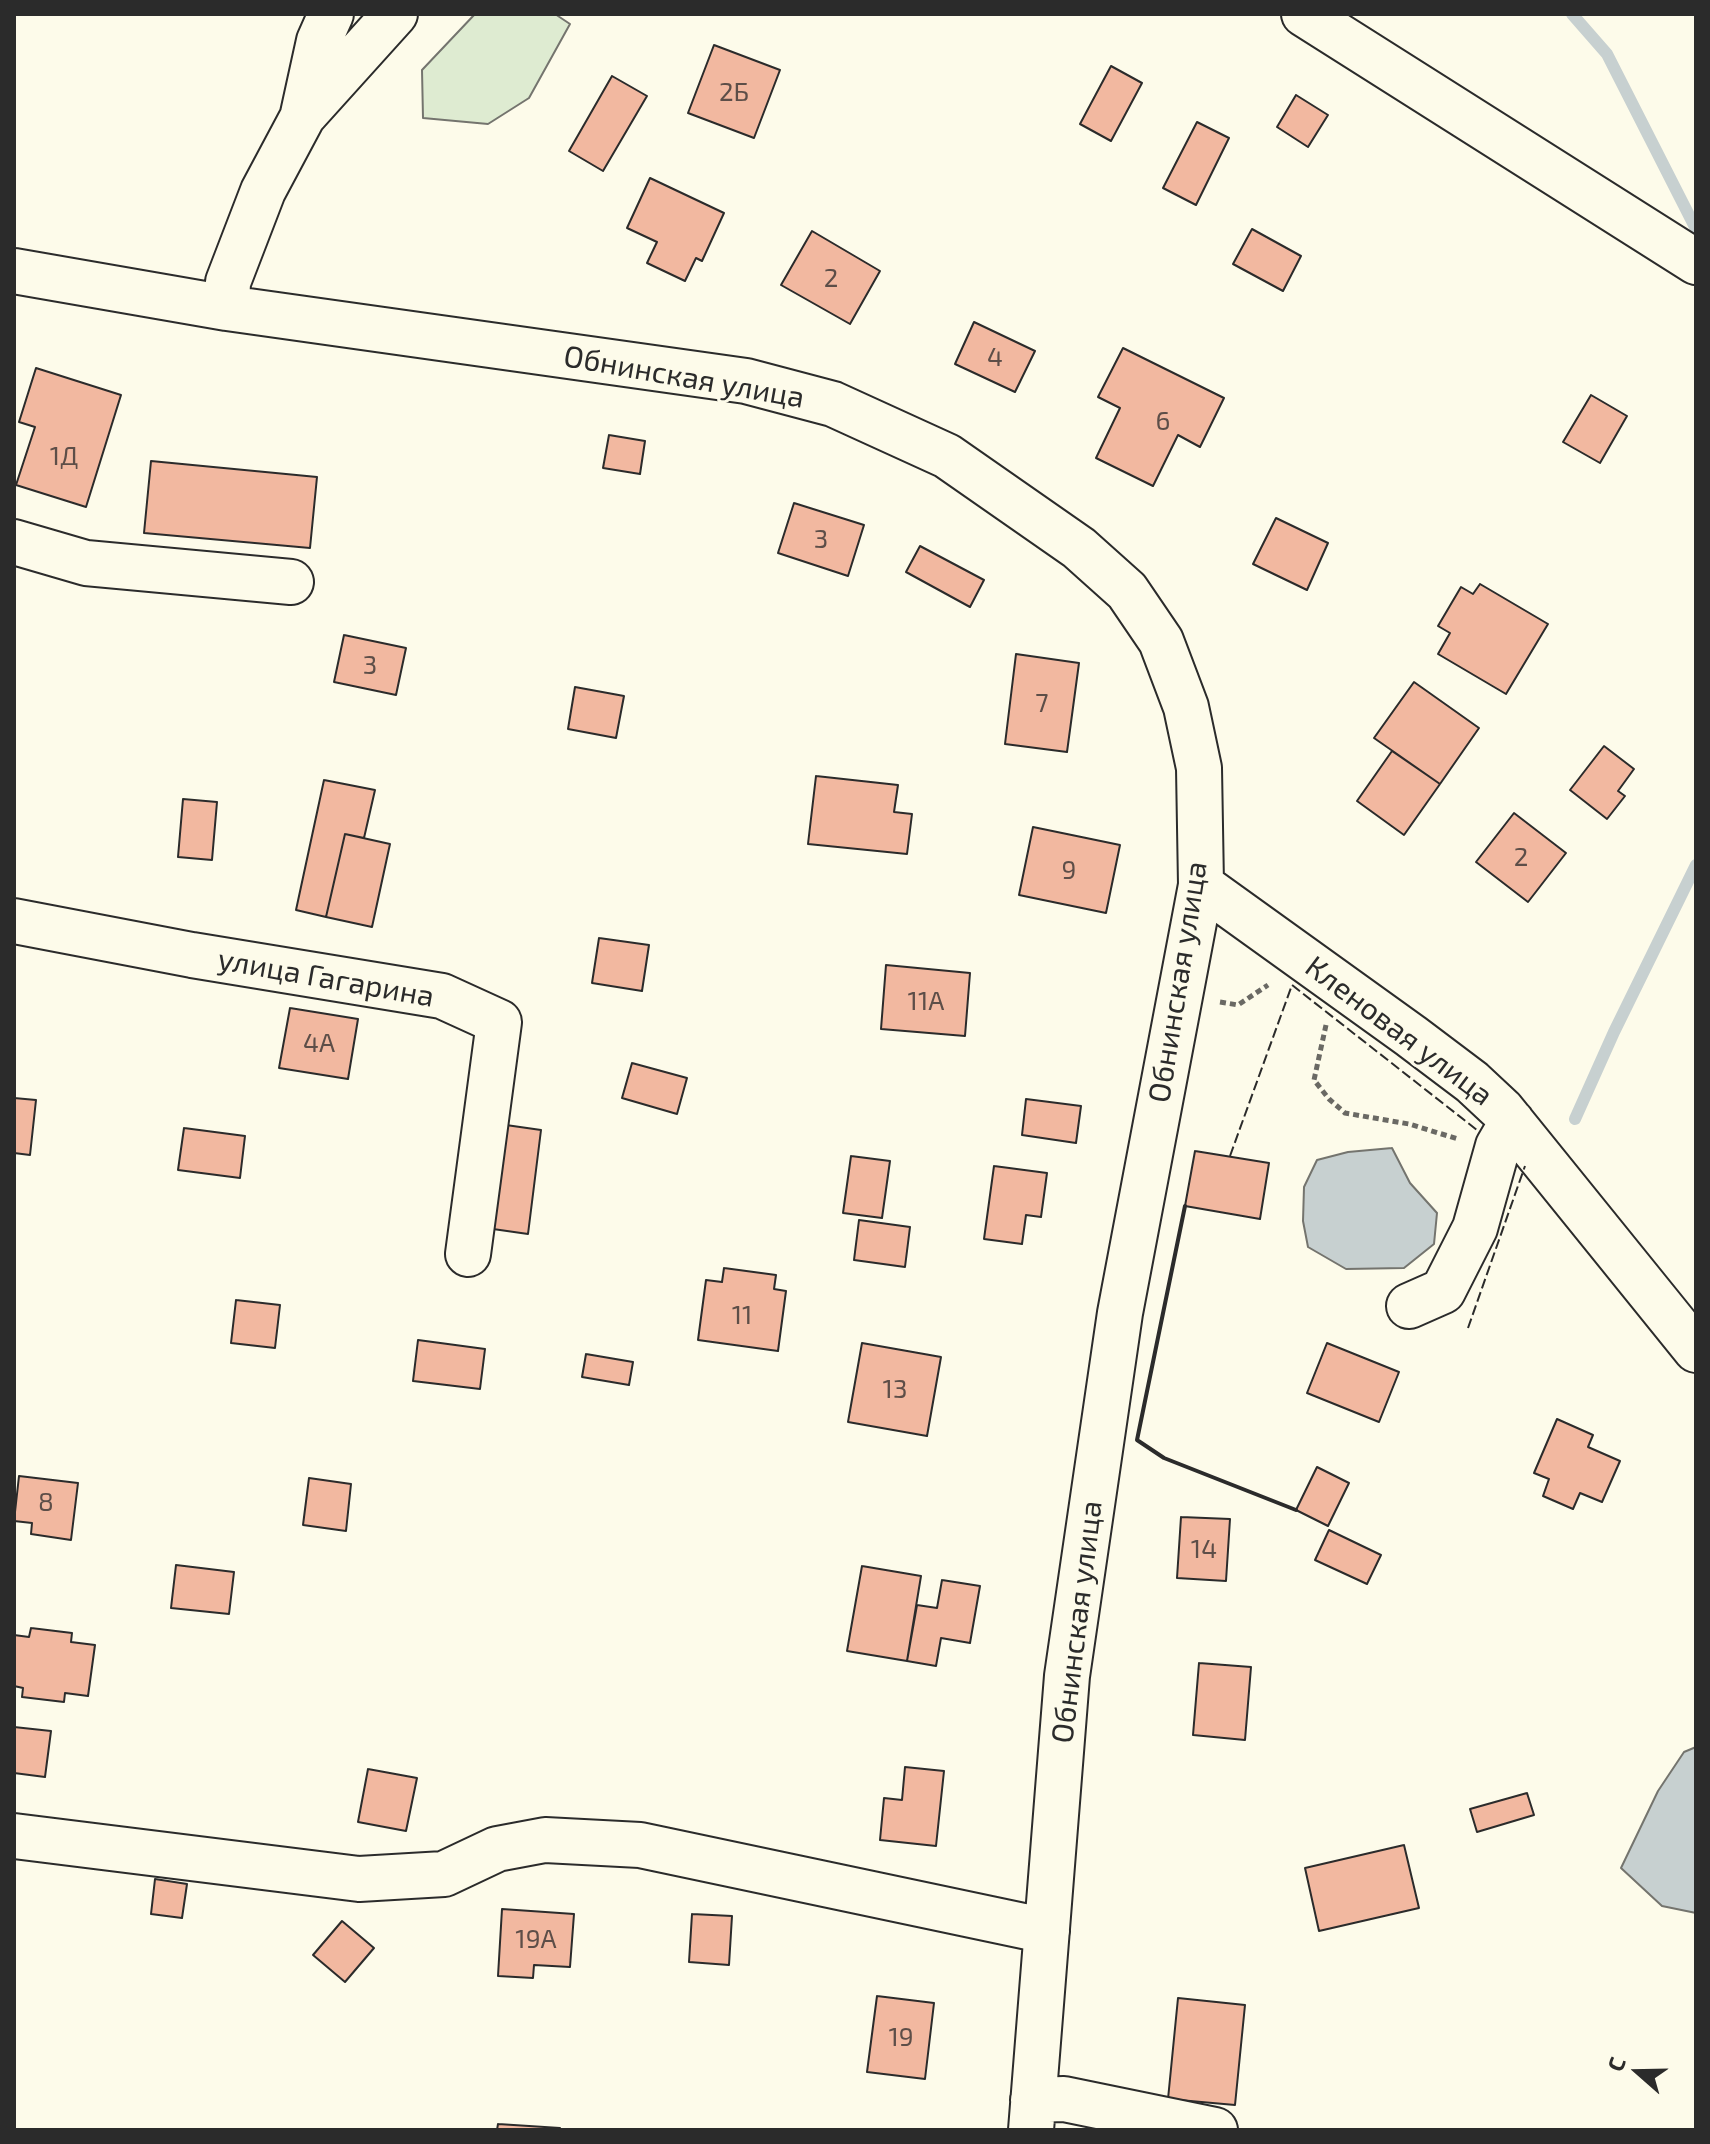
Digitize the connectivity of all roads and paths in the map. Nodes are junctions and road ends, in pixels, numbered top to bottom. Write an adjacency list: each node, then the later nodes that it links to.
1 (331, 14): 4 (street)
2 (395, 14): 4 (street)
3 (1304, 14): 5 (street)
4 (303, 116): 7 (street)
5 (1696, 262)
6 (14, 271): 7 (street, Обнинская улица)
7 (227, 308): 10 (street, Обнинская улица)
8 (14, 542): 9 (street)
9 (291, 582)
10 (1201, 885): 13 (street, Кленовая улица); 20 (street, Обнинская улица)
11 (14, 921): 16 (street, улица Гагарина)
12 (1273, 981): 14 (path)
13 (1347, 990): 15 (street, Кленовая улица); 15 (path)
14 (1217, 1014)
15 (1507, 1116): 17 (street); 18 (street, Кленовая улица)
16 (468, 1254)
17 (1409, 1306)
18 (1696, 1350)
19 (14, 1836): 20 (street)
20 (1047, 1931): 21 (street, Обнинская улица)
21 (1032, 2115): 22 (street)
22 (1215, 2130)

